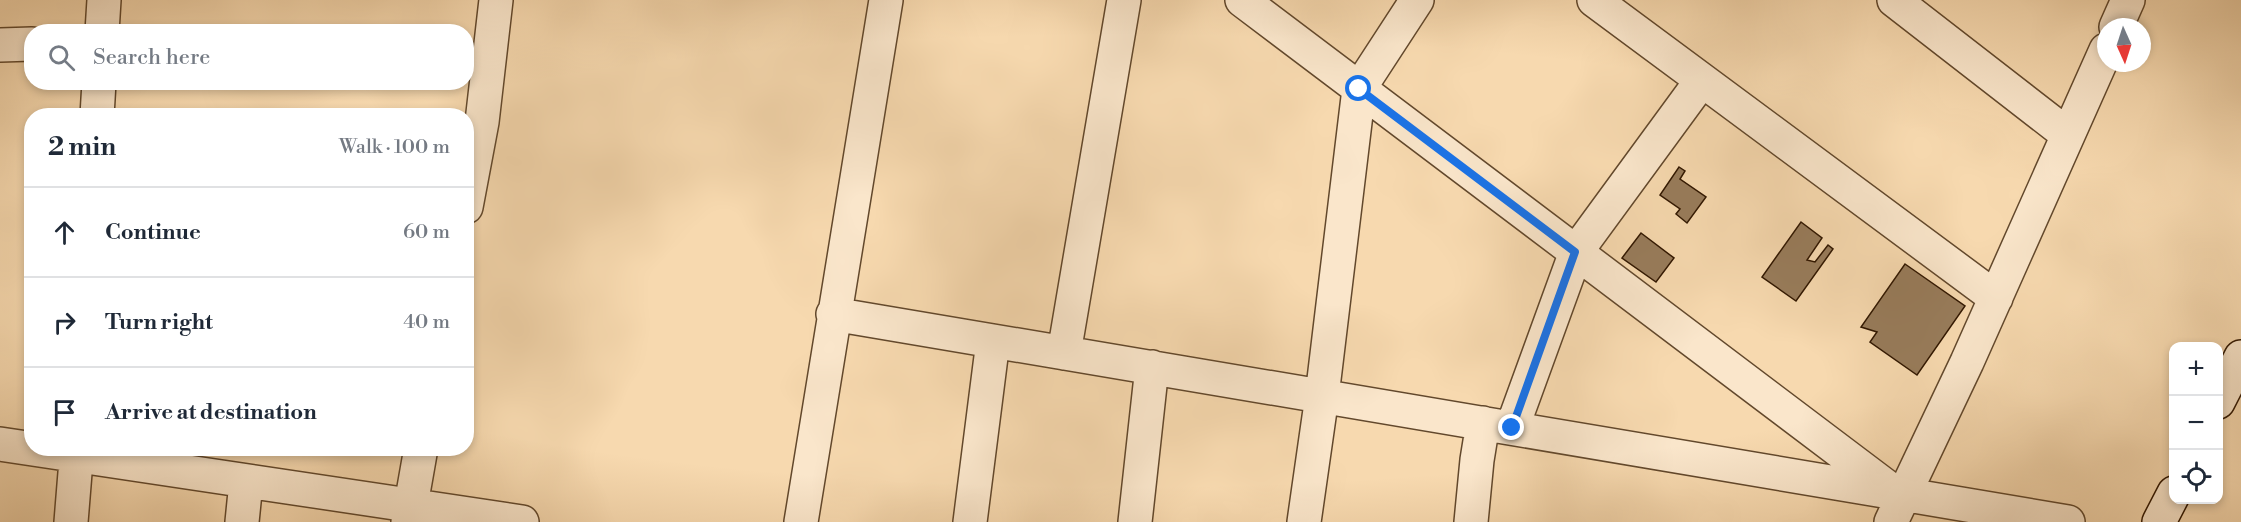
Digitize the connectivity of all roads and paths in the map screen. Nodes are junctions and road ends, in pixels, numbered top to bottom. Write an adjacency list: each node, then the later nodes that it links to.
1 (104, 0): 11 (street)
2 (496, 0): 20 (street)
3 (886, 0): 23 (street)
4 (1124, 0): 25 (street)
5 (1242, 0): 16 (street)
6 (1417, 0): 16 (street)
7 (1594, 0): 15 (street)
8 (1894, 0): 19 (street)
9 (2128, 0): 10 (street)
10 (2120, 18)
11 (102, 24)
12 (24, 44): 13 (street)
13 (0, 45)
14 (2097, 70): 19 (street)
15 (1702, 80): 21 (street); 22 (street)
16 (1359, 89): 21 (street); 28 (street)
17 (99, 90): 18 (street)
18 (98, 108)
19 (2068, 135): 22 (street)
20 (474, 167)
21 (1575, 252): 30 (street); 38 (street)
22 (1996, 298): 38 (street)
23 (833, 314): 24 (street); 43 (street)
24 (993, 341): 25 (street); 44 (street)
25 (1064, 353): 27 (street)
26 (2241, 357): 29 (street)
27 (1152, 367): 28 (street); 45 (street)
28 (1322, 396): 30 (street); 46 (street)
29 (2221, 396)
30 (1498, 426): 38 (street); 47 (street)
31 (0, 444): 32 (street)
32 (24, 447)
33 (77, 456): 40 (street)
34 (94, 456): 36 (street)
35 (420, 456): 39 (street)
36 (246, 482): 39 (street); 41 (street)
37 (2169, 502): 49 (street)
38 (1897, 503): 48 (street)
39 (409, 513): 42 (street)
40 (71, 522)
41 (242, 522)
42 (522, 522)
43 (801, 522)
44 (970, 522)
45 (1135, 522)
46 (1304, 522)
47 (1471, 522)
48 (2068, 522)
49 (2159, 522)

